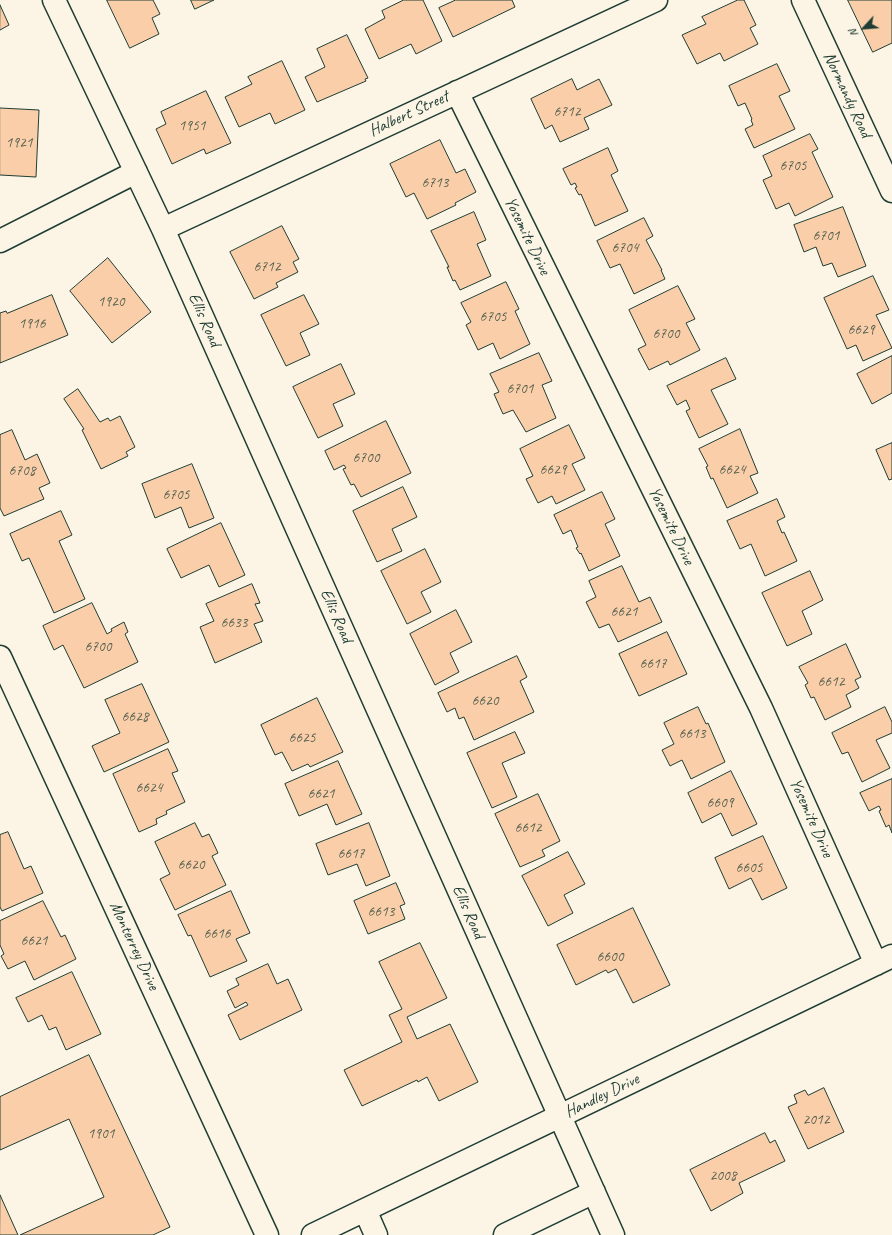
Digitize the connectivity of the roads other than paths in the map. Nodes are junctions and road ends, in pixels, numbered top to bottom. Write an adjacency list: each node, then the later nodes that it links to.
1 (54, 0): 5 (street, Ellis Road)
2 (656, 0): 4 (street, Halbert Street)
3 (803, 0): 6 (street, Normandy Road)
4 (456, 92): 7 (street, Halbert Street); 10 (street, Yosemite Drive)
5 (136, 172): 7 (street, Ellis Road); 8 (street)
6 (892, 191)
7 (163, 229): 11 (street, Ellis Road)
8 (0, 241)
9 (0, 657): 15 (street, Monterrey Drive)
10 (884, 960): 11 (street, Handley Drive)
11 (560, 1116): 12 (street, Ellis Road); 13 (street, Handley Drive)
12 (594, 1192): 17 (street); 18 (street, Ellis Road)
13 (365, 1210): 14 (street, Handley Drive); 16 (street)
14 (318, 1234)
15 (267, 1235)
16 (376, 1235)
17 (505, 1235)
18 (613, 1235)

